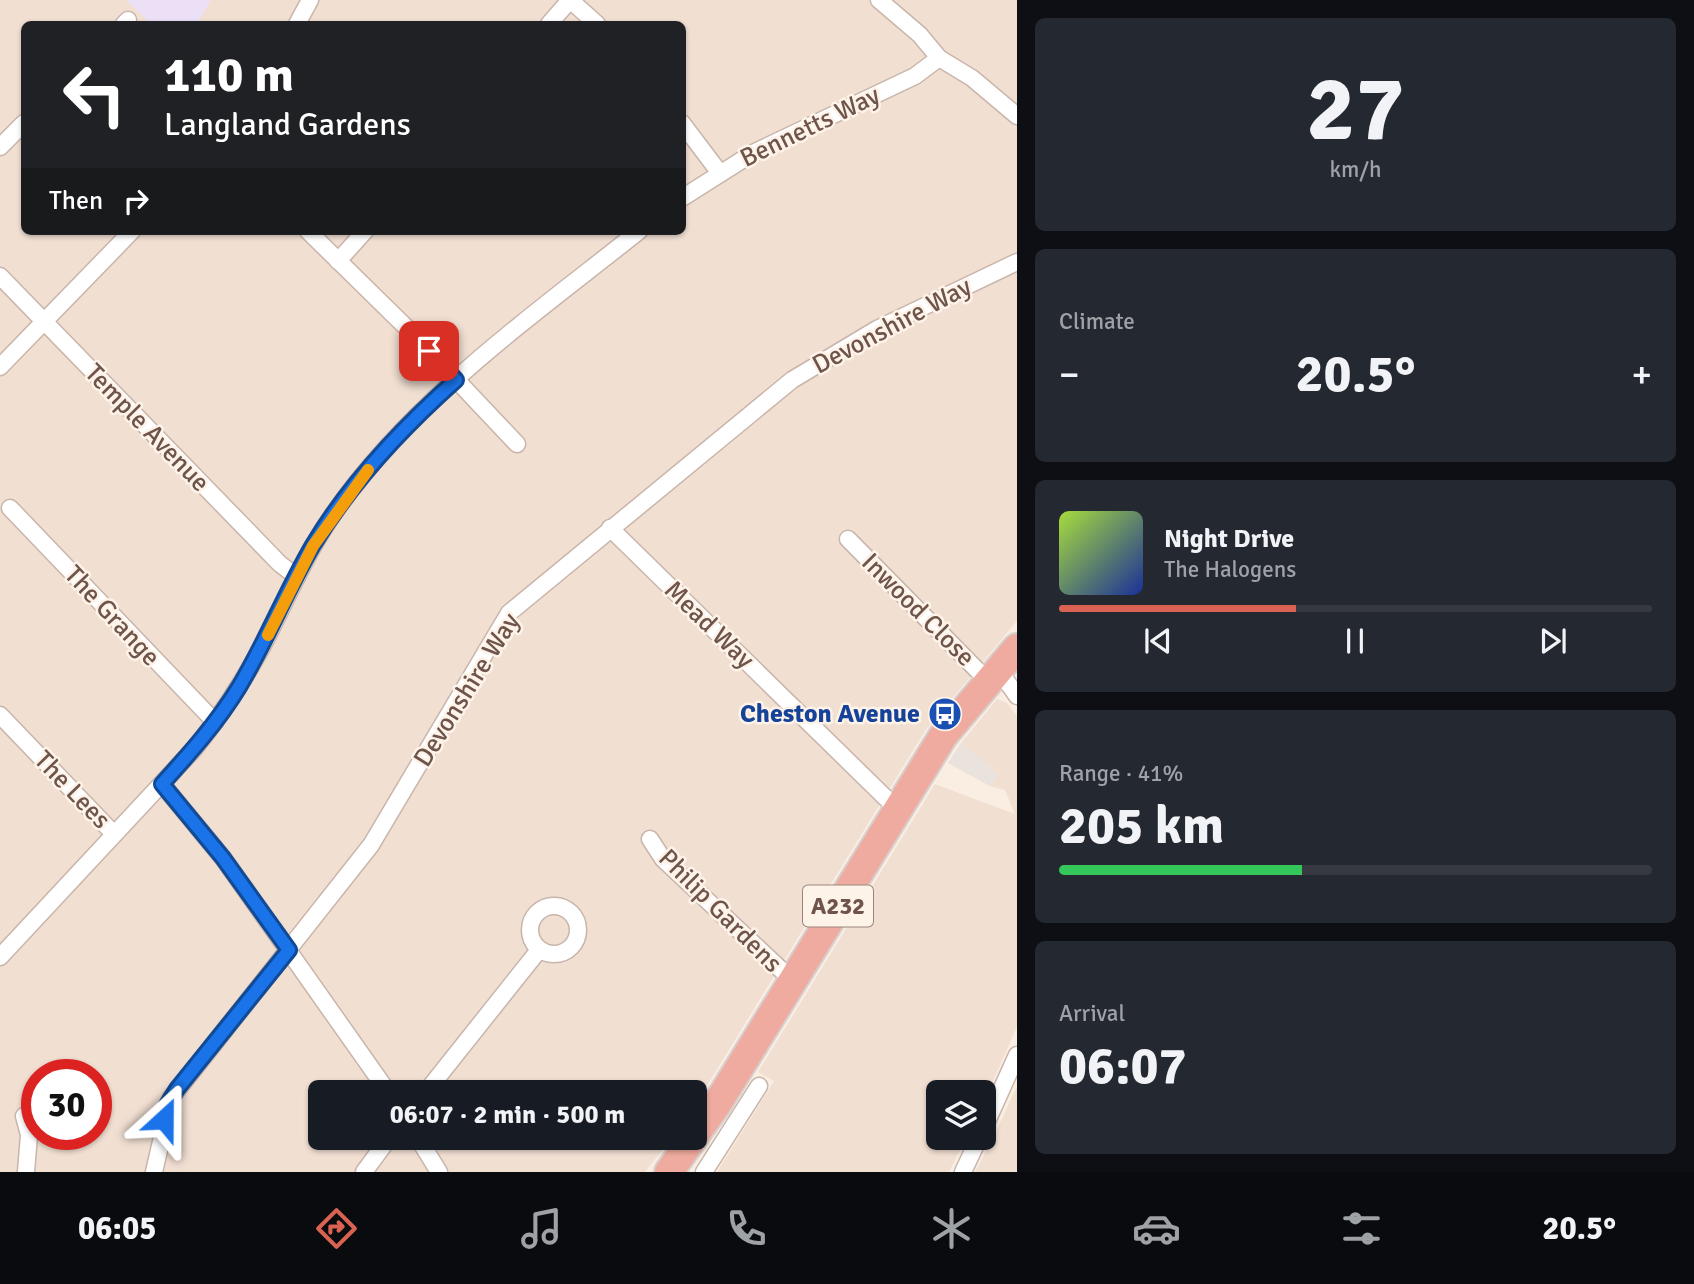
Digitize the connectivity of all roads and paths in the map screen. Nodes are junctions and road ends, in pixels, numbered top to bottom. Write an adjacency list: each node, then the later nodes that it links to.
1 (310, 0): 4 (street)
2 (570, 0): 5 (street); 6 (street)
3 (879, 0): 7 (street)
4 (299, 21)
5 (552, 21)
6 (594, 21)
7 (939, 58): 8 (street); 12 (street, Bennetts Way)
8 (1017, 116)
9 (21, 126): 11 (street)
10 (686, 128): 12 (street)
11 (0, 147)
12 (719, 172): 13 (street, Bennetts Way)
13 (686, 195)
14 (128, 235): 21 (street)
15 (312, 235): 18 (street)
16 (361, 235): 18 (street)
17 (634, 235): 23 (street)
18 (338, 261): 23 (street)
19 (1017, 262): 26 (street, Devonshire Way)
20 (0, 276): 21 (street, Temple Avenue)
21 (45, 323): 22 (street); 28 (street, Temple Avenue)
22 (0, 368)
23 (456, 380): 24 (street); 28 (street)
24 (517, 444)
25 (10, 508): 33 (street, The Grange)
26 (610, 528): 35 (street, Mead Way); 38 (street, Devonshire Way)
27 (848, 538): 30 (street, Inwood Close)
28 (296, 577): 33 (street)
29 (1017, 648): 30 (highway, A232)
30 (993, 675): 31 (street); 35 (highway, A232)
31 (1017, 696)
32 (0, 715): 36 (street, The Lees)
33 (215, 722): 34 (street)
34 (162, 784): 36 (street); 38 (street)
35 (898, 810): 41 (highway, A232)
36 (114, 834): 40 (street)
37 (650, 839): 41 (street, Philip Gardens)
38 (289, 950): 43 (street); 52 (street, Devonshire Way)
39 (539, 950): 44 (street)
40 (0, 957)
41 (792, 980): 55 (highway, A232)
42 (1017, 1055): 46 (street)
43 (380, 1080)
44 (436, 1080)
45 (760, 1086): 56 (street)
46 (996, 1101)
47 (28, 1150): 51 (street)
48 (380, 1150): 53 (street)
49 (425, 1150): 54 (street)
50 (973, 1150): 57 (street)
51 (26, 1172)
52 (153, 1172)
53 (364, 1172)
54 (439, 1172)
55 (669, 1172)
56 (705, 1172)
57 (963, 1172)

